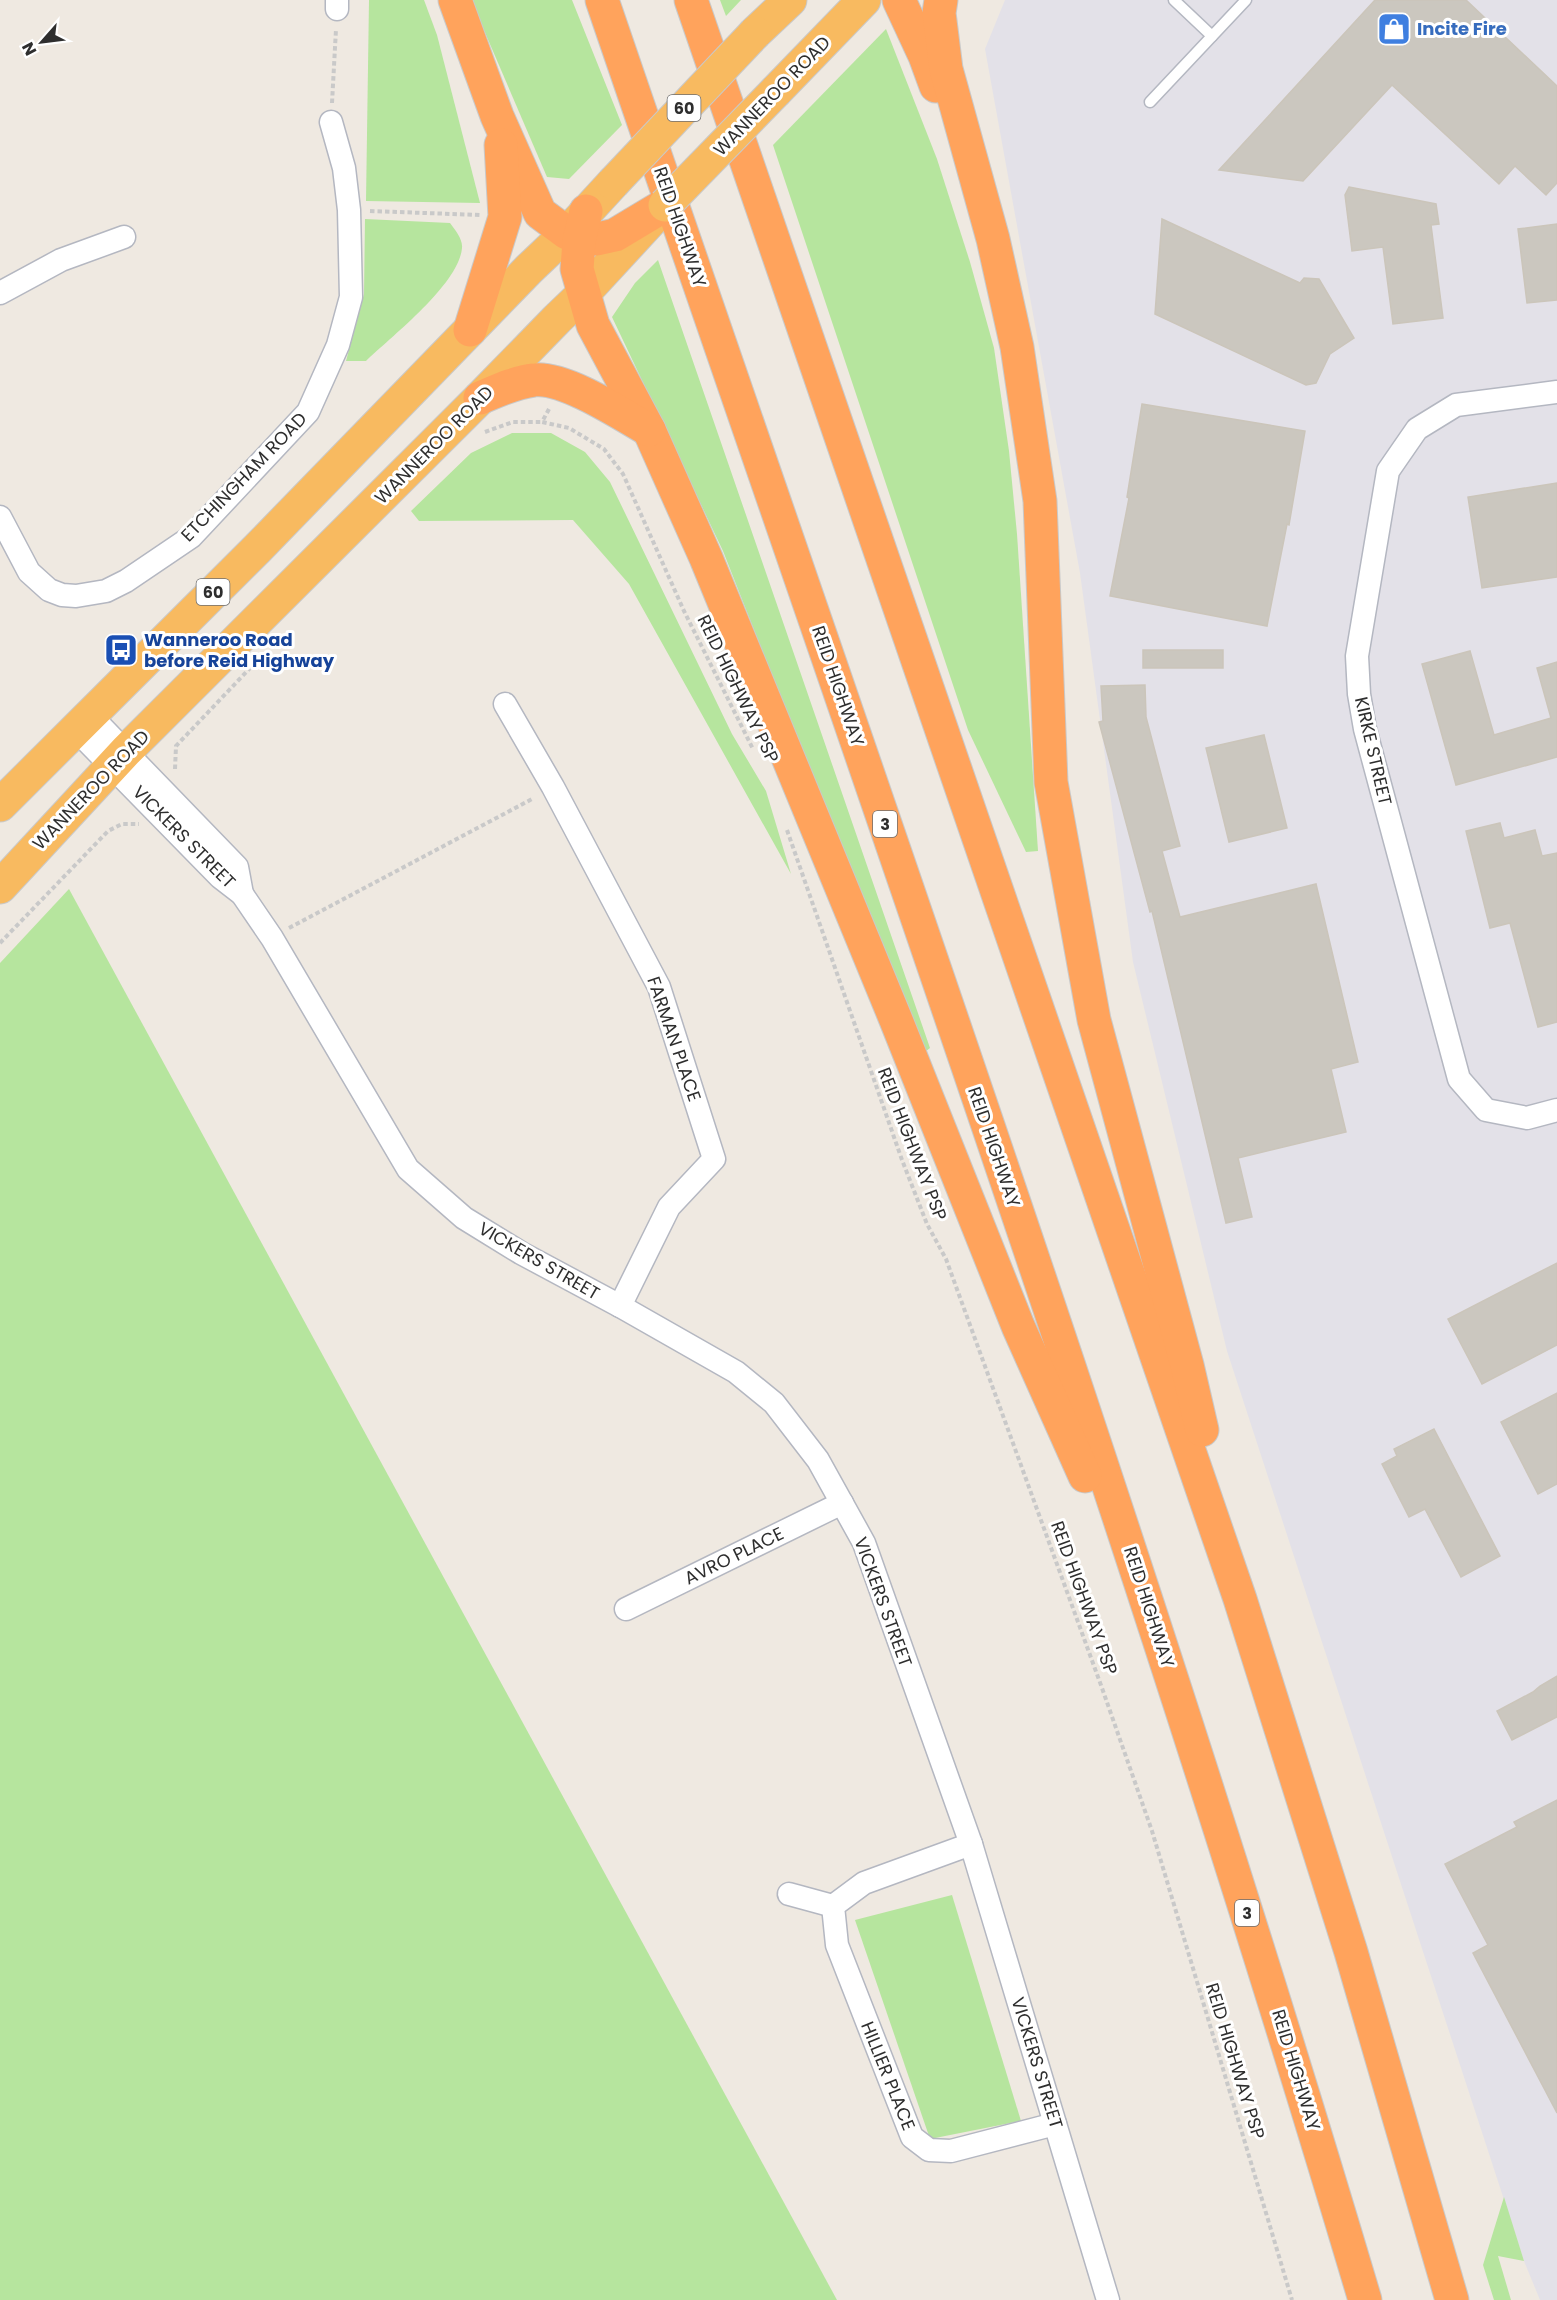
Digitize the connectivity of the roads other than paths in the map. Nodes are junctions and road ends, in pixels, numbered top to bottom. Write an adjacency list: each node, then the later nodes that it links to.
1 (455, 0): 12 (highway)
2 (602, 0): 35 (highway, REID HIGHWAY / 3)
3 (691, 0): 33 (highway)
4 (790, 0): 14 (highway, 60, bridge)
5 (864, 0): 15 (highway, WANNEROO ROAD, bridge)
6 (899, 0): 17 (highway)
7 (941, 0): 17 (highway)
8 (1174, 0): 10 (lane)
9 (1246, 0): 10 (lane)
10 (1212, 36): 11 (lane)
11 (1150, 102)
12 (497, 116): 14 (highway); 20 (highway)
13 (331, 122): 24 (street, ETCHINGHAM ROAD)
14 (578, 227): 15 (highway); 19 (highway); 20 (highway, 60)
15 (634, 231): 19 (highway, WANNEROO ROAD)
16 (124, 237): 18 (street)
17 (993, 239): 33 (highway)
18 (0, 293)
19 (584, 294): 22 (highway, WANNEROO ROAD); 23 (highway)
20 (470, 330): 26 (highway, 60)
21 (1557, 392): 30 (street, KIRKE STREET)
22 (480, 398): 23 (highway); 27 (highway, WANNEROO ROAD)
23 (649, 430): 35 (highway)
24 (0, 517)
25 (505, 704): 31 (street, FARMAN PLACE)
26 (82, 721): 27 (street, VICKERS STREET); 28 (highway, 60)
27 (119, 758): 29 (highway, WANNEROO ROAD); 31 (street, VICKERS STREET)
28 (0, 805)
29 (0, 886)
30 (1557, 1110)
31 (620, 1306): 32 (street, VICKERS STREET)
32 (842, 1503): 34 (street, AVRO PLACE); 36 (street, VICKERS STREET)
33 (1240, 1599): 42 (highway)
34 (626, 1609)
35 (1163, 1650): 41 (highway, REID HIGHWAY / 3)
36 (971, 1844): 38 (street); 39 (street, VICKERS STREET)
37 (789, 1894): 38 (street)
38 (833, 1906): 39 (street, HILLIER PLACE)
39 (1055, 2124): 40 (street, VICKERS STREET)
40 (1108, 2300)
41 (1365, 2300)
42 (1452, 2300)

